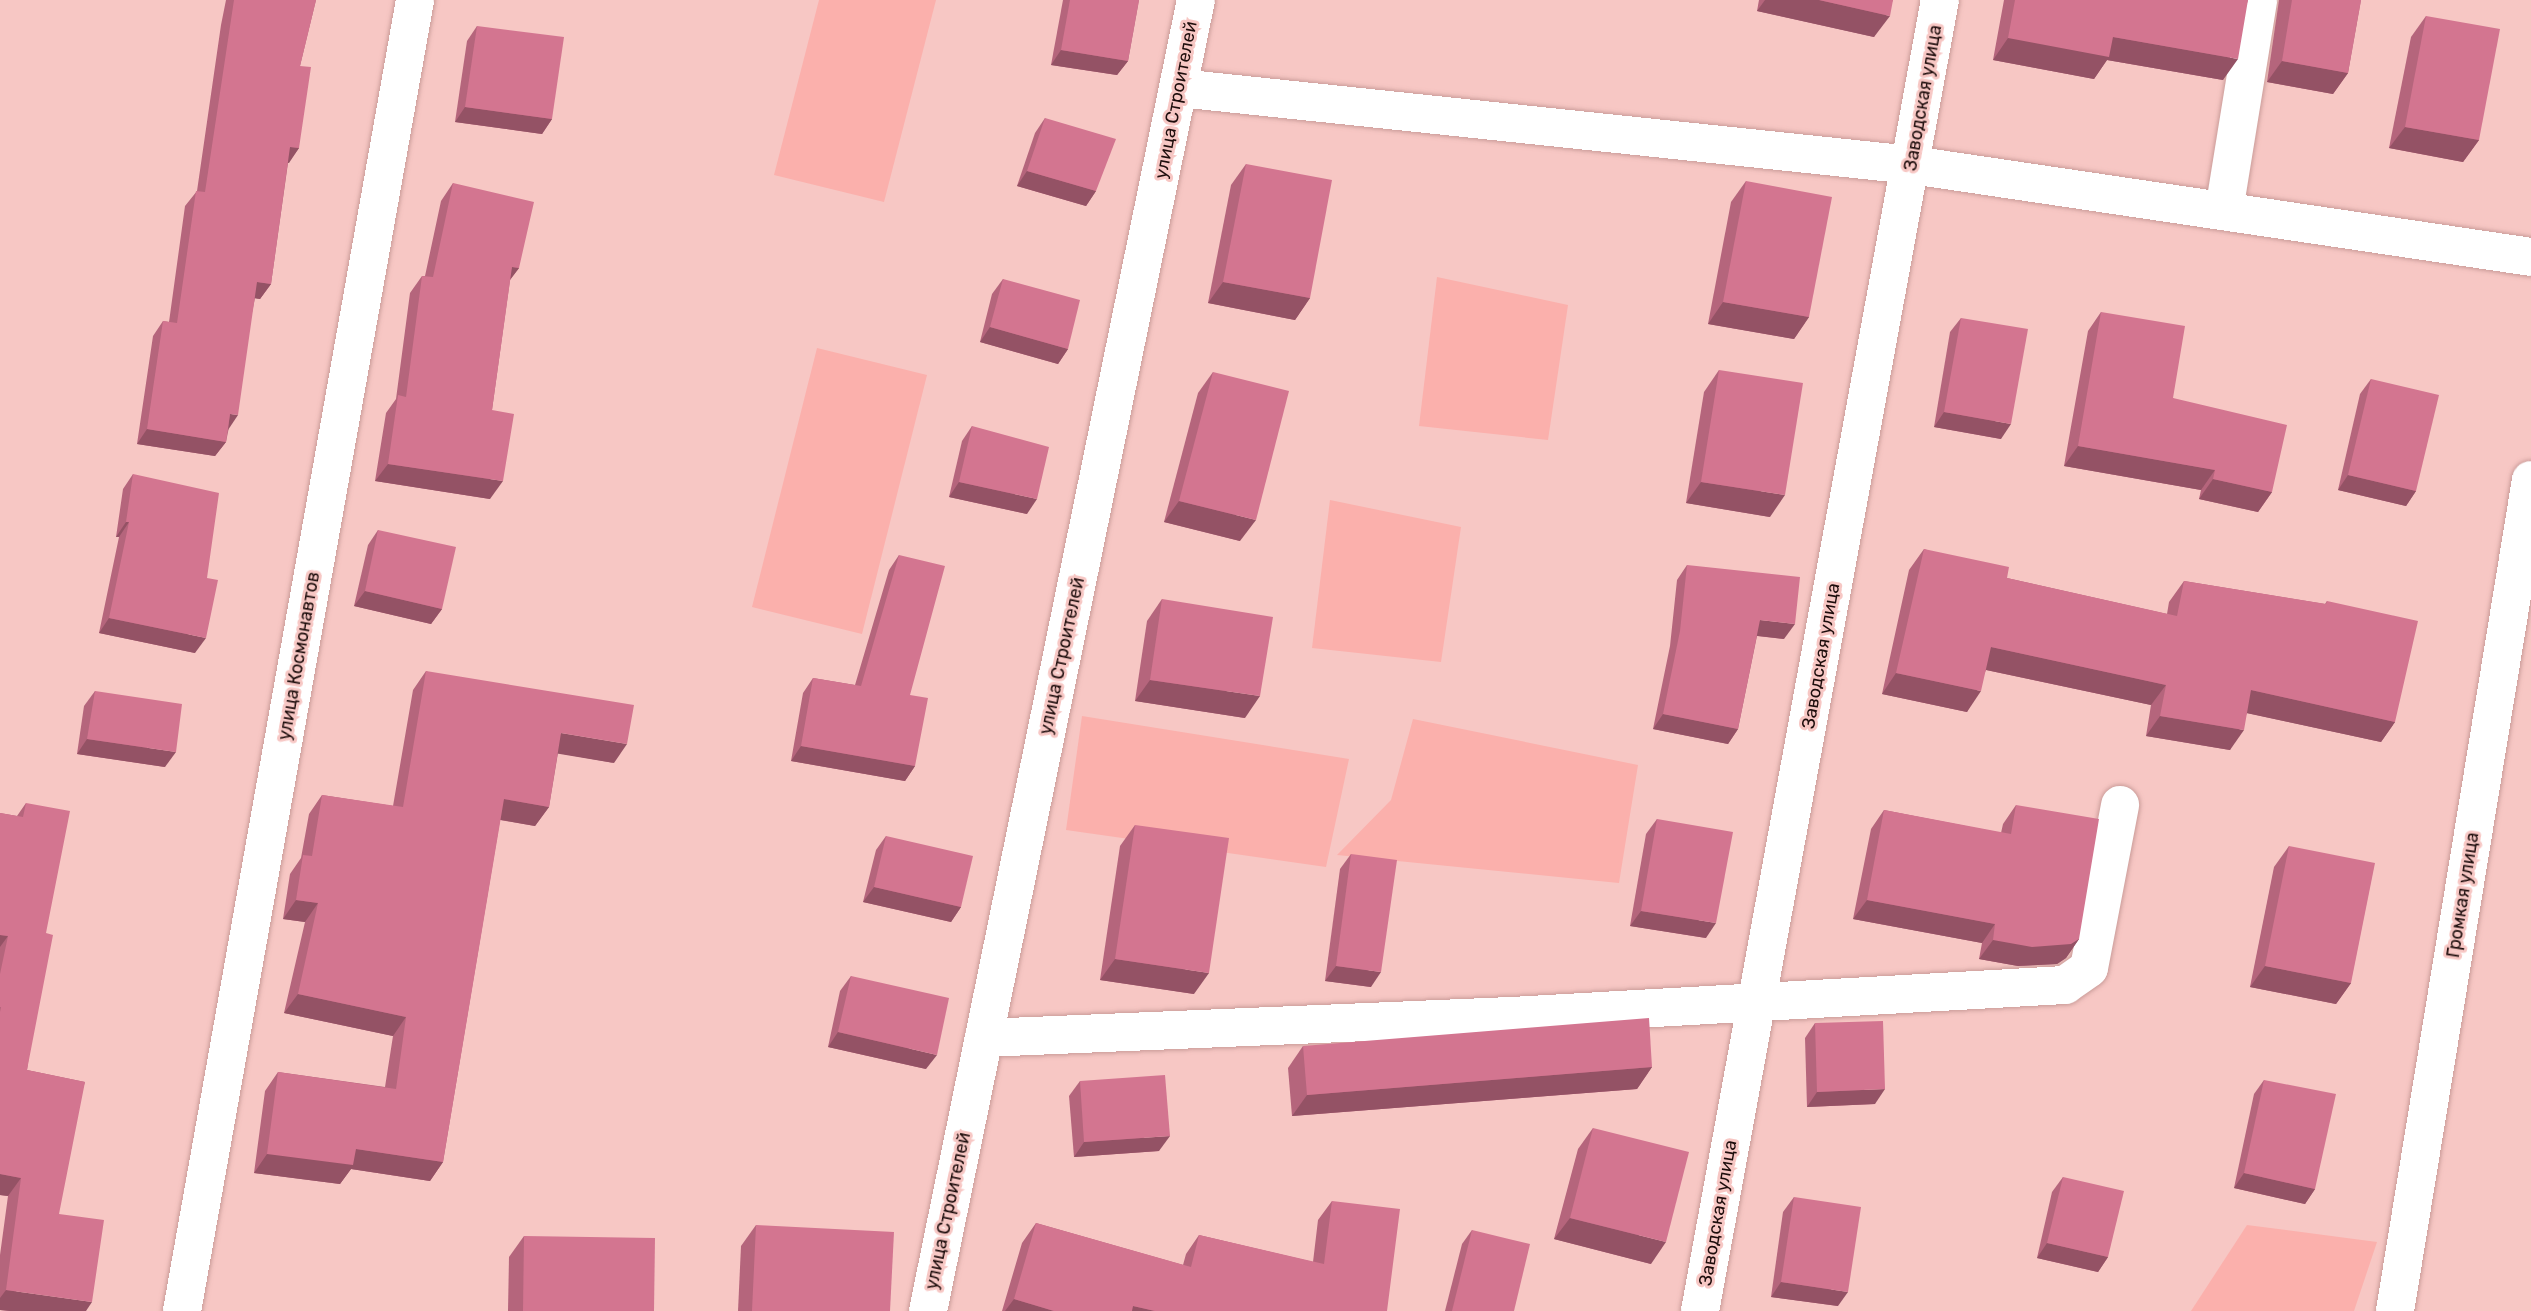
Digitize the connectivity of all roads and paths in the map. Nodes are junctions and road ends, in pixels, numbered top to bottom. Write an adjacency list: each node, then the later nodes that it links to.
1 (415, 0): 13 (street, улица Космонавтов)
2 (1196, 0): 5 (street, улица Строителей)
3 (1940, 0): 6 (street, Заводская улица)
4 (2258, 0): 7 (street)
5 (1179, 88): 6 (street); 12 (street, улица Строителей)
6 (1912, 165): 7 (street); 11 (street, Заводская улица)
7 (2224, 211): 8 (street)
8 (2531, 257)
9 (2531, 480): 16 (street, Громкая улица)
10 (2120, 805): 11 (street)
11 (1757, 1002): 12 (street); 15 (street, Заводская улица)
12 (984, 1038): 14 (street, улица Строителей)
13 (183, 1311)
14 (928, 1311)
15 (1700, 1311)
16 (2395, 1311)

